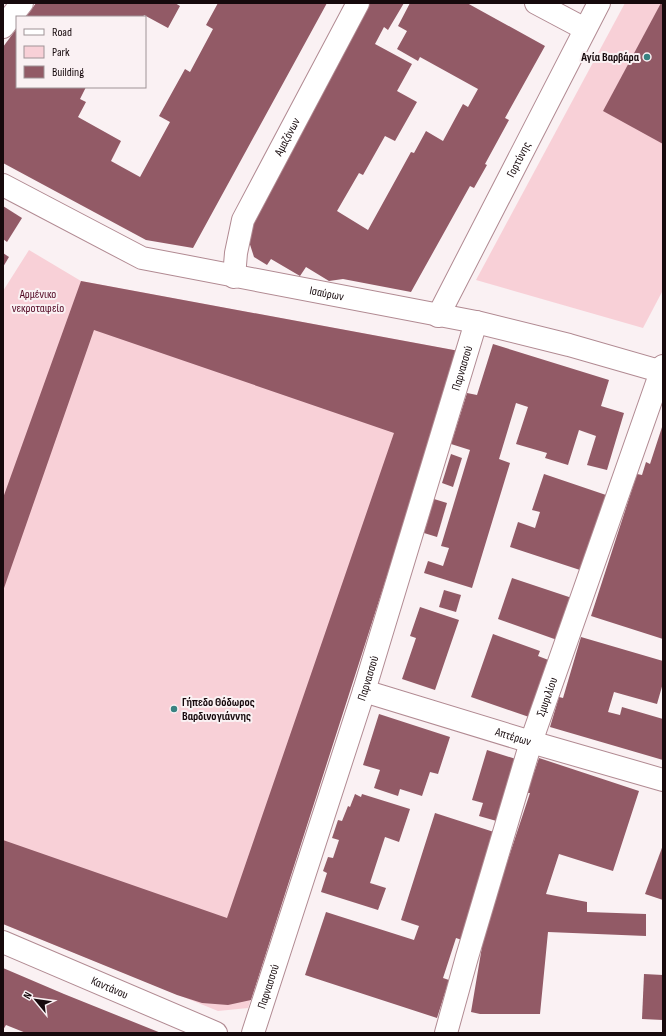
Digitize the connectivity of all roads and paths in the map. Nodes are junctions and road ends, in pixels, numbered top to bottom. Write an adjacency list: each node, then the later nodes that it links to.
1 (22, 3): 5 (street)
2 (358, 3): 8 (street, Αμαζόνων)
3 (536, 3): 6 (street)
4 (599, 3): 6 (street, Γορτύνης)
5 (3, 27)
6 (586, 29): 9 (street, Γορτύνης)
7 (3, 185): 8 (street, Ισαύρων)
8 (234, 277): 9 (street, Ισαύρων)
9 (438, 316): 10 (street, Ισαύρων)
10 (476, 322): 11 (street, Ισαύρων); 12 (street, Παρνασσού)
11 (662, 369): 13 (street, Σμυριλίου)
12 (364, 691): 13 (street, Απτέρων); 17 (street, Παρνασσού)
13 (531, 742): 14 (street, Απτέρων); 18 (street, Σμυριλίου)
14 (663, 780)
15 (3, 942): 16 (street, Καντάνου)
16 (216, 1033)
17 (253, 1033)
18 (446, 1033)

